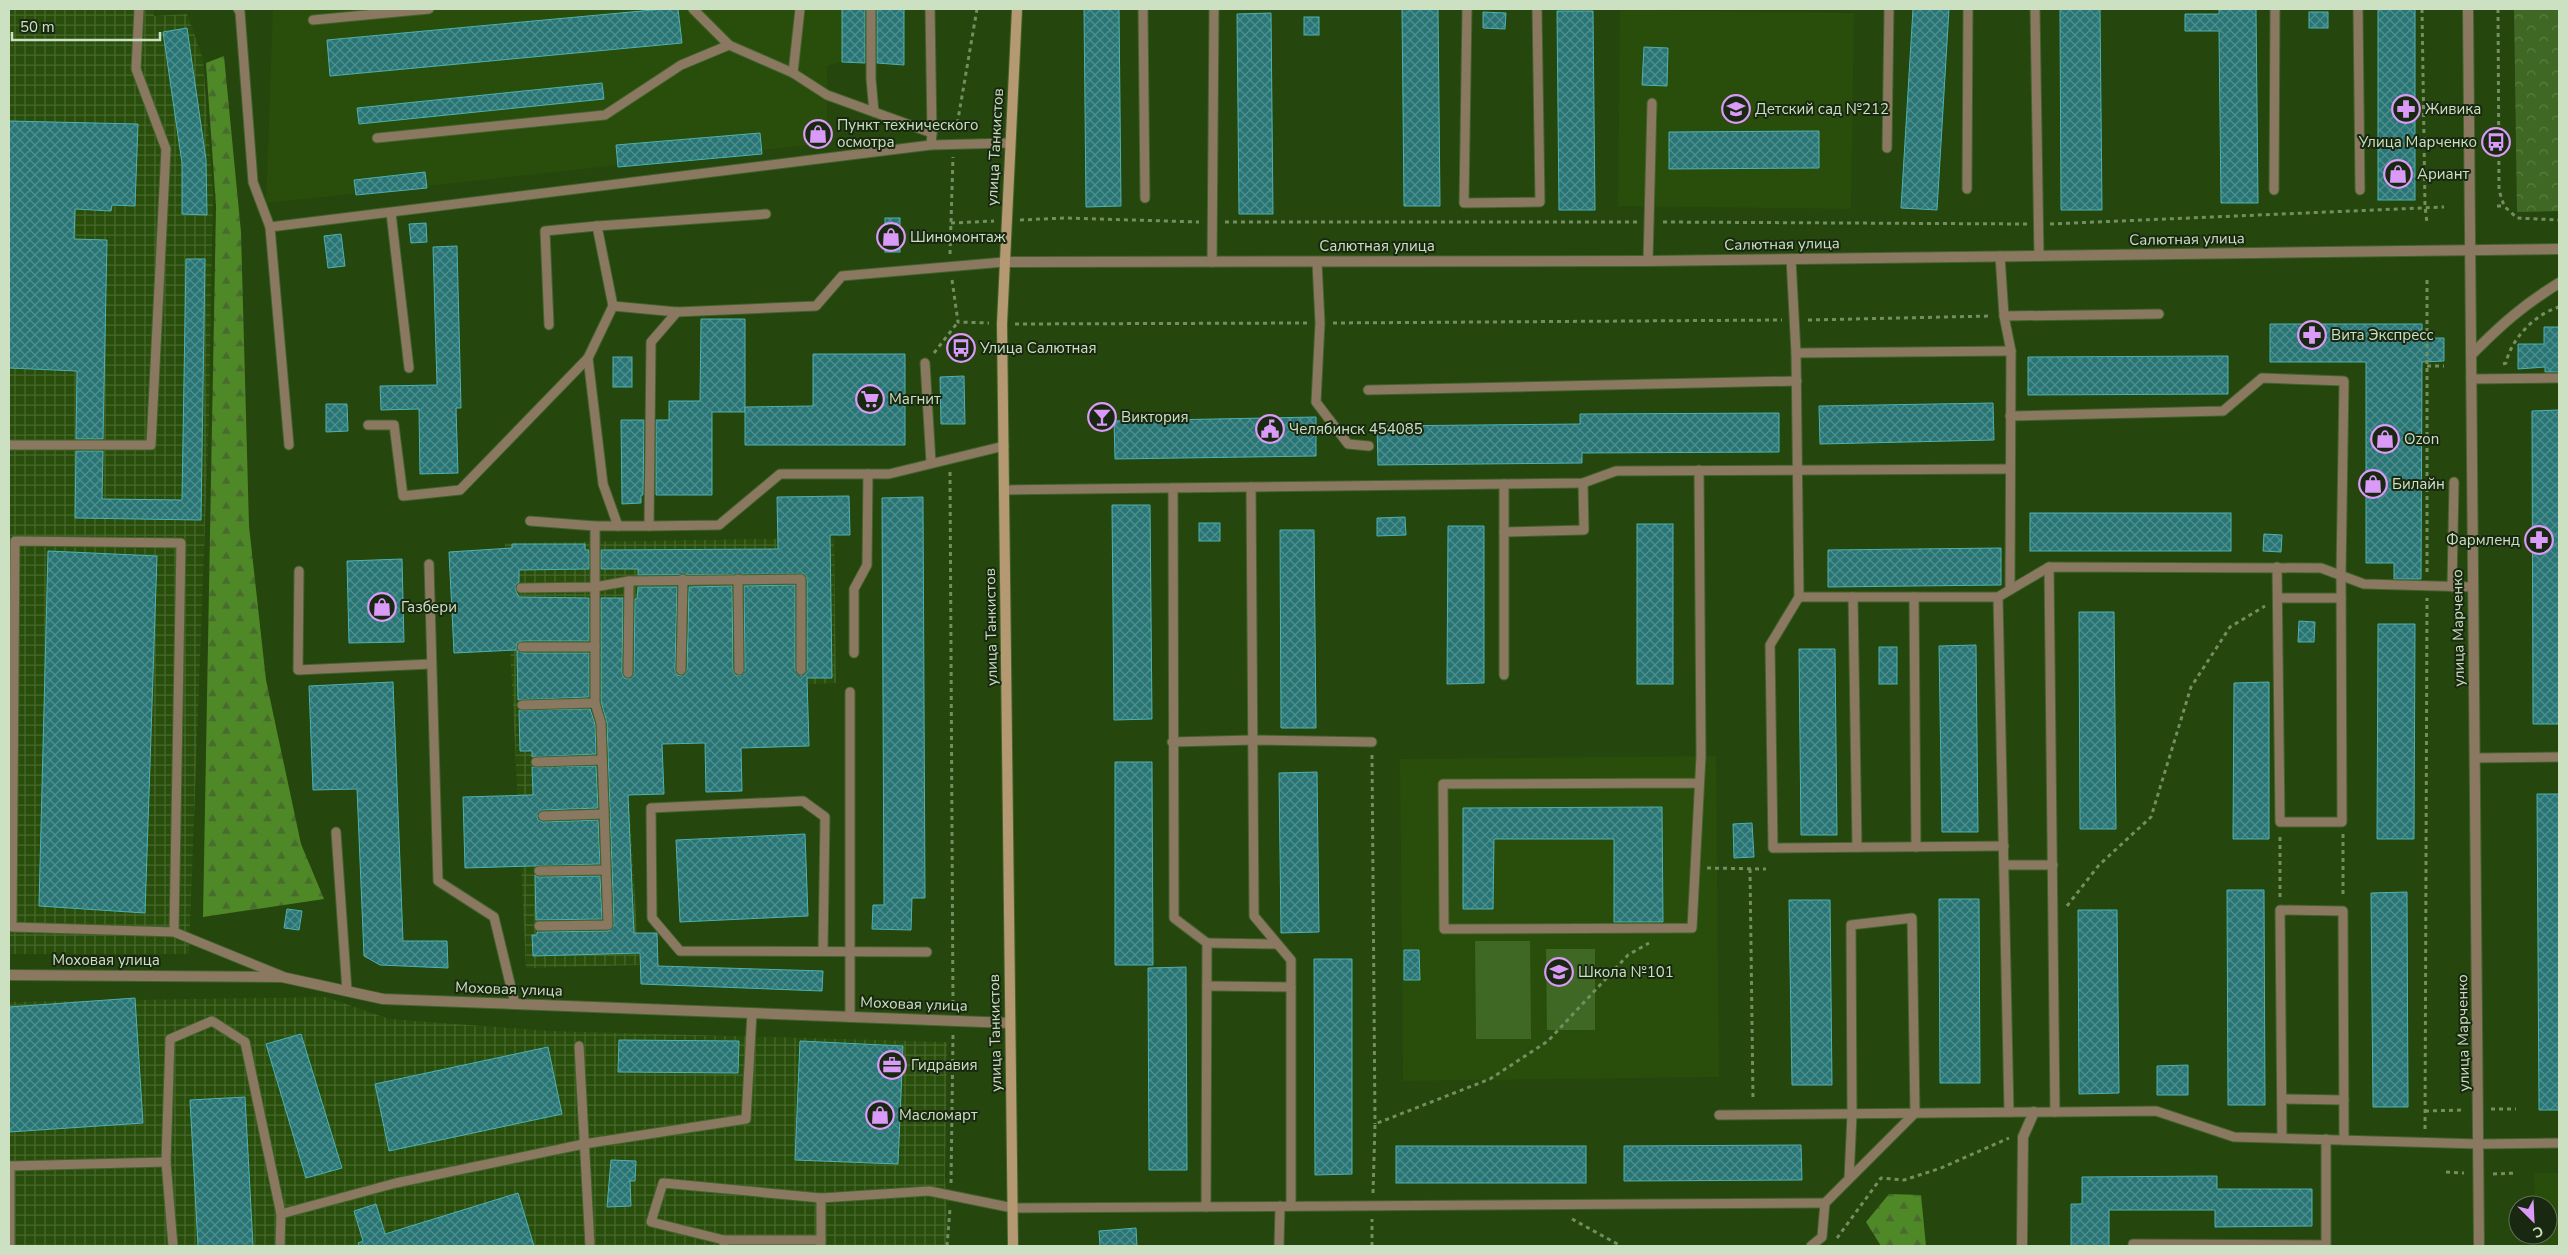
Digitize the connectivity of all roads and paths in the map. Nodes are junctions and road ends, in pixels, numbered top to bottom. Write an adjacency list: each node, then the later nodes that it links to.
1 (139, 9): 89 (lane)
2 (238, 9): 51 (lane)
3 (429, 9): 22 (lane)
4 (693, 9): 23 (lane)
5 (800, 9): 24 (lane)
6 (871, 9): 26 (lane)
7 (930, 9): 27 (lane)
8 (977, 9): 31 (path)
9 (1017, 9): 29 (main road, улица Танкистов)
10 (1143, 9): 36 (lane)
11 (1214, 9): 45 (lane)
12 (1467, 9): 13 (lane)
13 (1537, 9)
14 (1889, 9): 32 (lane)
15 (1968, 9): 33 (lane)
16 (2035, 9): 49 (lane)
17 (2275, 9): 34 (lane)
18 (2358, 9): 35 (lane)
19 (2422, 9): 37 (path)
20 (2468, 9): 53 (street, улица Марченко)
21 (2498, 9): 39 (path)
22 (313, 20)
23 (729, 45): 24 (lane); 28 (lane)
24 (793, 73): 26 (lane)
25 (1652, 103): 46 (lane)
26 (874, 112): 27 (lane)
27 (932, 133): 30 (lane)
28 (377, 138)
29 (1010, 143): 31 (lane); 43 (main road, улица Танкистов)
30 (931, 145): 31 (lane); 41 (lane)
31 (953, 145): 47 (path)
32 (1887, 148)
33 (1967, 189)
34 (2274, 190)
35 (2360, 190)
36 (1145, 198)
37 (2425, 206): 40 (path); 48 (path); 49 (path)
38 (2497, 206): 39 (path)
39 (2504, 206): 44 (path)
40 (2444, 207)
41 (391, 213): 51 (lane); 82 (lane)
42 (766, 214): 50 (lane)
43 (1006, 220): 45 (path); 47 (path); 58 (main road, улица Танкистов)
44 (2559, 220)
45 (1212, 222): 46 (path); 59 (lane)
46 (1649, 222): 49 (path); 57 (lane)
47 (951, 223): 61 (path)
48 (2428, 223)
49 (2039, 224): 55 (lane)
50 (597, 226): 64 (lane); 72 (lane)
51 (270, 227): 90 (lane)
52 (2559, 249): 53 (street, Салютная улица)
53 (2470, 250): 55 (street, Салютная улица); 76 (street, улица Марченко)
54 (2000, 256): 55 (street, Салютная улица); 56 (street, Салютная улица); 68 (lane)
55 (2039, 256)
56 (1792, 259): 57 (street, Салютная улица); 69 (lane)
57 (1648, 261): 60 (street, Салютная улица)
58 (1004, 262): 59 (street, Салютная улица); 61 (lane); 73 (main road, улица Танкистов)
59 (1212, 262): 60 (street, Салютная улица)
60 (1317, 262): 71 (lane)
61 (950, 267): 66 (lane); 70 (path)
62 (2427, 280): 80 (path)
63 (2559, 283): 76 (street)
64 (614, 306): 66 (lane); 77 (lane)
65 (2559, 307): 79 (path)
66 (677, 312): 108 (lane)
67 (2160, 314): 68 (lane)
68 (2004, 316): 69 (path); 74 (lane)
69 (1794, 320): 71 (path); 75 (lane)
70 (958, 322): 73 (path); 78 (path)
71 (1320, 323): 73 (path); 92 (lane)
72 (549, 324)
73 (1002, 324): 91 (main road, улица Танкистов)
74 (2011, 351): 75 (lane); 87 (lane)
75 (1796, 354): 85 (lane)
76 (2471, 355): 84 (street, улица Марченко)
77 (588, 358): 88 (lane); 107 (lane)
78 (925, 363): 94 (lane)
79 (2506, 363)
80 (2427, 366): 81 (path); 118 (path)
81 (2444, 366)
82 (409, 368)
83 (2559, 378): 84 (lane)
84 (2471, 379): 121 (street, улица Марченко)
85 (1797, 381): 86 (lane); 95 (lane)
86 (1368, 390)
87 (2010, 416): 96 (lane); 114 (lane)
88 (368, 425)
89 (9, 445)
90 (290, 445)
91 (1004, 446): 93 (lane); 104 (main road, улица Танкистов)
92 (1369, 446)
93 (949, 459): 94 (lane); 184 (path)
94 (931, 464): 98 (lane)
95 (1798, 469): 96 (lane); 97 (lane); 124 (lane)
96 (2009, 469): 123 (lane)
97 (1698, 470): 100 (lane); 149 (lane)
98 (868, 474): 108 (lane); 132 (lane)
99 (2454, 482): 119 (lane)
100 (1583, 483): 101 (lane); 109 (lane)
101 (1504, 484): 102 (lane); 109 (lane)
102 (1251, 487): 103 (lane); 142 (lane)
103 (1173, 488): 104 (lane); 143 (lane)
104 (1004, 490): 185 (main road, улица Танкистов)
105 (530, 521): 106 (lane)
106 (595, 526): 107 (lane); 120 (lane)
107 (618, 526): 108 (lane)
108 (649, 526)
109 (1504, 532): 138 (lane)
110 (429, 564): 133 (lane)
111 (2049, 567): 112 (lane); 123 (lane); 158 (lane)
112 (2277, 567): 114 (lane); 128 (lane)
113 (298, 570): 133 (lane)
114 (2341, 575): 118 (lane); 129 (lane)
115 (683, 579): 116 (lane); 117 (lane); 134 (lane)
116 (738, 579): 135 (lane); 136 (lane)
117 (629, 581): 120 (lane); 137 (lane)
118 (2427, 586): 119 (lane); 201 (path)
119 (2452, 586): 121 (lane)
120 (595, 587): 122 (lane); 130 (lane)
121 (2473, 587): 146 (street, улица Марченко)
122 (521, 588)
123 (2010, 589): 127 (lane)
124 (1799, 597): 125 (lane); 156 (lane)
125 (1853, 597): 126 (lane); 156 (lane)
126 (1914, 597): 127 (lane); 157 (lane)
127 (1998, 597): 155 (lane)
128 (2278, 598): 129 (lane); 152 (lane); 167 (path)
129 (2341, 598): 153 (lane)
130 (595, 647): 131 (lane); 140 (lane)
131 (522, 648)
132 (854, 653)
133 (431, 664): 181 (lane)
134 (681, 670)
135 (739, 670)
136 (801, 670)
137 (628, 673)
138 (1504, 675)
139 (850, 692): 174 (lane)
140 (595, 704): 141 (lane); 147 (lane)
141 (522, 705)
142 (1253, 740): 143 (lane); 144 (lane); 172 (lane)
143 (1172, 742): 171 (lane)
144 (1372, 742): 196 (path)
145 (2559, 756): 146 (lane)
146 (2475, 758): 204 (street, улица Марченко)
147 (602, 760): 148 (lane); 150 (lane)
148 (536, 762)
149 (1699, 783): 160 (lane); 160 (lane)
150 (604, 814): 151 (lane); 163 (lane)
151 (543, 816)
152 (2280, 822): 153 (lane); 165 (path)
153 (2342, 822): 166 (path)
154 (336, 832): 180 (lane)
155 (2004, 846): 157 (lane); 159 (lane)
156 (1857, 847): 157 (lane)
157 (1916, 847)
158 (2053, 865): 159 (lane); 167 (lane)
159 (2004, 866): 189 (lane)
160 (1696, 868): 161 (path)
161 (1750, 869): 162 (path); 193 (path)
162 (1766, 869)
163 (606, 870): 164 (lane); 168 (lane)
164 (539, 871)
165 (2280, 910): 166 (lane); 187 (lane)
166 (2343, 911): 188 (lane)
167 (2053, 923): 191 (lane)
168 (539, 926)
169 (174, 932): 169 (lane); 177 (lane)
170 (1650, 942): 196 (path)
171 (1207, 944): 172 (lane); 178 (lane)
172 (1277, 944): 179 (lane)
173 (823, 950): 173 (lane); 174 (lane)
174 (850, 950): 175 (lane); 183 (lane)
175 (927, 952)
176 (9, 975): 177 (street, Моховая улица)
177 (282, 977): 180 (street, Моховая улица)
178 (1207, 986): 179 (lane); 215 (lane)
179 (1291, 987): 213 (lane)
180 (347, 991): 181 (street, Моховая улица)
181 (516, 1004): 182 (street, Моховая улица)
182 (752, 1013): 183 (street, Моховая улица); 203 (lane)
183 (850, 1017): 184 (street, Моховая улица)
184 (953, 1020): 185 (street, Моховая улица); 208 (path)
185 (1010, 1023): 216 (main road, улица Танкистов)
186 (579, 1046): 203 (lane)
187 (2282, 1099): 188 (lane); 198 (lane)
188 (2344, 1100): 200 (lane)
189 (2009, 1112): 190 (lane); 192 (lane)
190 (2034, 1112): 191 (lane); 197 (street)
191 (2055, 1112): 198 (lane)
192 (1915, 1113): 194 (lane); 194 (lane); 207 (lane)
193 (1753, 1114): 194 (lane); 195 (lane)
194 (1852, 1114): 207 (lane)
195 (1719, 1115)
196 (1375, 1124): 214 (path)
197 (2022, 1137): 220 (path); 231 (street)
198 (2282, 1138): 199 (lane)
199 (2326, 1140): 200 (lane); 232 (lane)
200 (2344, 1140): 201 (lane)
201 (2425, 1142): 204 (lane)
202 (2559, 1143): 204 (lane)
203 (584, 1144): 217 (lane); 224 (lane)
204 (2479, 1144): 233 (street, улица Марченко)
205 (166, 1162): 206 (lane); 217 (lane); 222 (lane)
206 (9, 1166): 221 (lane)
207 (1849, 1179): 210 (lane)
208 (950, 1195): 209 (lane); 216 (lane); 225 (path)
209 (821, 1198): 218 (lane); 219 (lane)
210 (1825, 1203): 211 (lane); 230 (lane)
211 (1548, 1205): 214 (lane); 229 (path)
212 (1280, 1206): 213 (lane); 215 (lane); 227 (lane)
213 (1291, 1206): 214 (lane)
214 (1372, 1206): 228 (path)
215 (1206, 1207): 216 (lane)
216 (1013, 1208): 226 (main road, улица Танкистов)
217 (281, 1214): 223 (lane)
218 (724, 1243): 219 (lane)
219 (821, 1243)
220 (1832, 1244)
221 (10, 1246)
222 (173, 1246)
223 (280, 1246)
224 (590, 1246)
225 (947, 1246)
226 (1013, 1246)
227 (1279, 1246)
228 (1372, 1246)
229 (1621, 1246)
230 (1811, 1246)
231 (2022, 1246)
232 (2133, 1246)
233 (2480, 1246)

